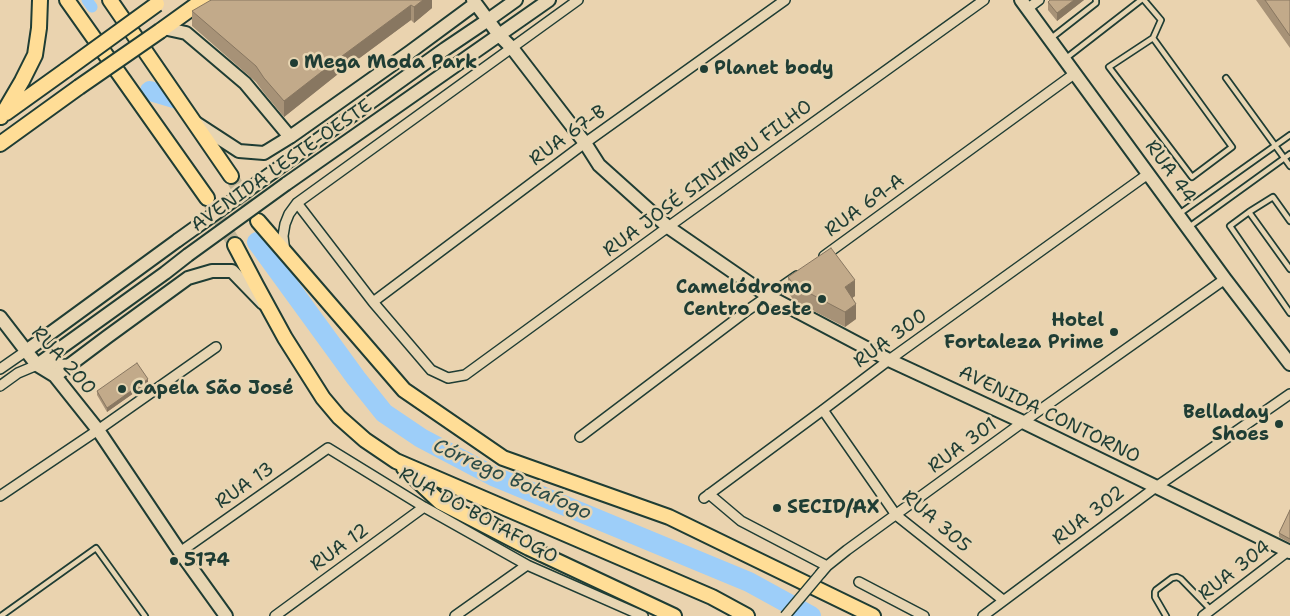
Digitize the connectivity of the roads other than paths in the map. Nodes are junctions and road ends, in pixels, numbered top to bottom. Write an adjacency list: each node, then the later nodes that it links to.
1 (40, 0): 29 (main road)
2 (67, 0): 41 (main road)
3 (110, 0): 30 (main road)
4 (203, 0): 19 (main road)
5 (516, 0): 17 (main road, AVENIDA LESTE-OESTE)
6 (549, 0): 16 (main road, AVENIDA LESTE-OESTE)
7 (578, 0): 18 (street)
8 (784, 0): 33 (street, RUA 67-B)
9 (984, 0): 47 (street, RUA JOSÉ SINIMBU FILHO)
10 (1039, 0): 15 (street)
11 (1096, 0): 22 (lane)
12 (1143, 0): 21 (lane); 26 (lane)
13 (160, 2): 29 (main road, bridge)
14 (474, 2): 17 (main road, AVENIDA CONTORNO); 25 (main road)
15 (1024, 4): 22 (main road, RUA 44)
16 (536, 10): 18 (street); 20 (main road, AVENIDA LESTE-OESTE)
17 (488, 20): 20 (main road, AVENIDA CONTORNO); 24 (main road, AVENIDA LESTE-OESTE)
18 (545, 23): 23 (street)
19 (162, 29): 32 (main road); 34 (main road, bridge)
20 (499, 35): 23 (main road, AVENIDA CONTORNO); 63 (main road, AVENIDA LESTE-OESTE, bridge)
21 (1153, 38): 21 (lane)
22 (1050, 40): 26 (main road, RUA 44)
23 (512, 48): 33 (main road, AVENIDA CONTORNO); 42 (street)
24 (445, 49): 25 (main road); 61 (main road, AVENIDA LESTE-OESTE, bridge)
25 (410, 52): 32 (main road)
26 (1064, 60): 27 (main road, RUA 44)
27 (1074, 74): 39 (main road, RUA 44); 51 (street, RUA 69-A)
28 (1226, 78): 35 (lane)
29 (0, 117)
30 (193, 121): 32 (main road); 40 (main road)
31 (1290, 135): 35 (lane)
32 (290, 137)
33 (586, 143): 47 (main road, AVENIDA CONTORNO); 56 (street, RUA 67-B)
34 (0, 144)
35 (1275, 146): 37 (lane); 44 (lane)
36 (1290, 154): 37 (lane)
37 (1284, 158): 38 (lane); 48 (lane)
38 (1290, 166)
39 (1148, 174): 44 (main road, RUA 44); 62 (street, RUA 300)
40 (231, 176)
41 (207, 198)
42 (297, 203): 50 (street); 56 (street)
43 (1249, 212): 46 (lane); 52 (lane); 58 (lane)
44 (1178, 215): 48 (main road, RUA 44)
45 (258, 221): 50 (main road)
46 (1290, 221)
47 (668, 227): 55 (main road, AVENIDA CONTORNO); 56 (street, RUA JOSÉ SINIMBU FILHO)
48 (1188, 228): 54 (main road, RUA 44)
49 (235, 245): 57 (main road)
50 (286, 252): 96 (main road)
51 (820, 259)
52 (1290, 269)
53 (803, 271): 55 (street)
54 (1225, 279): 65 (main road, RUA 44); 71 (street, RUA 301)
55 (768, 296): 62 (main road, AVENIDA CONTORNO); 73 (street)
56 (373, 302)
57 (269, 309): 64 (main road); 75 (main road)
58 (1290, 313)
59 (0, 317): 61 (main road, RUA 200)
60 (216, 347): 72 (street)
61 (26, 350): 63 (main road, RUA 200); 66 (street)
62 (889, 360): 70 (street, RUA 300); 71 (main road, AVENIDA CONTORNO)
63 (38, 364): 64 (street); 67 (main road, RUA 200); 68 (street)
64 (71, 364): 67 (main road)
65 (1290, 364)
66 (0, 369)
67 (55, 376): 72 (main road, RUA 200)
68 (0, 386)
69 (1290, 394): 76 (street, RUA 302)
70 (823, 410): 79 (street, RUA 305); 83 (street, RUA 300)
71 (1023, 422): 76 (main road, AVENIDA CONTORNO); 79 (street, RUA 301)
72 (98, 430): 77 (street); 80 (main road, RUA 200)
73 (580, 437)
74 (328, 448): 78 (street, RUA DO BOTAFOGO); 80 (street, RUA 13)
75 (396, 461): 93 (main road); 94 (main road)
76 (1156, 487): 81 (main road, AVENIDA CONTORNO); 85 (street, RUA 302)
77 (0, 496)
78 (424, 507): 82 (street, RUA DO BOTAFOGO); 91 (street, RUA 12)
79 (896, 515): 83 (street, RUA 301); 85 (street, RUA 305)
80 (180, 552): 90 (main road, RUA 200)
81 (1289, 552): 86 (street, RUA 304)
82 (527, 565): 87 (street, RUA DO BOTAFOGO); 92 (street)
83 (824, 570): 95 (street, RUA 301, bridge)
84 (859, 582): 97 (street)
85 (1003, 600): 98 (street, RUA 302)
86 (1211, 610): 99 (lane); 100 (street, RUA 304)
87 (635, 614)
88 (142, 615): 89 (lane)
89 (2, 616)
90 (226, 616)
91 (275, 616)
92 (455, 616)
93 (674, 616)
94 (747, 616)
95 (785, 616)
96 (874, 616)
97 (924, 616)
98 (983, 616)
99 (1166, 616)
100 (1203, 616)

